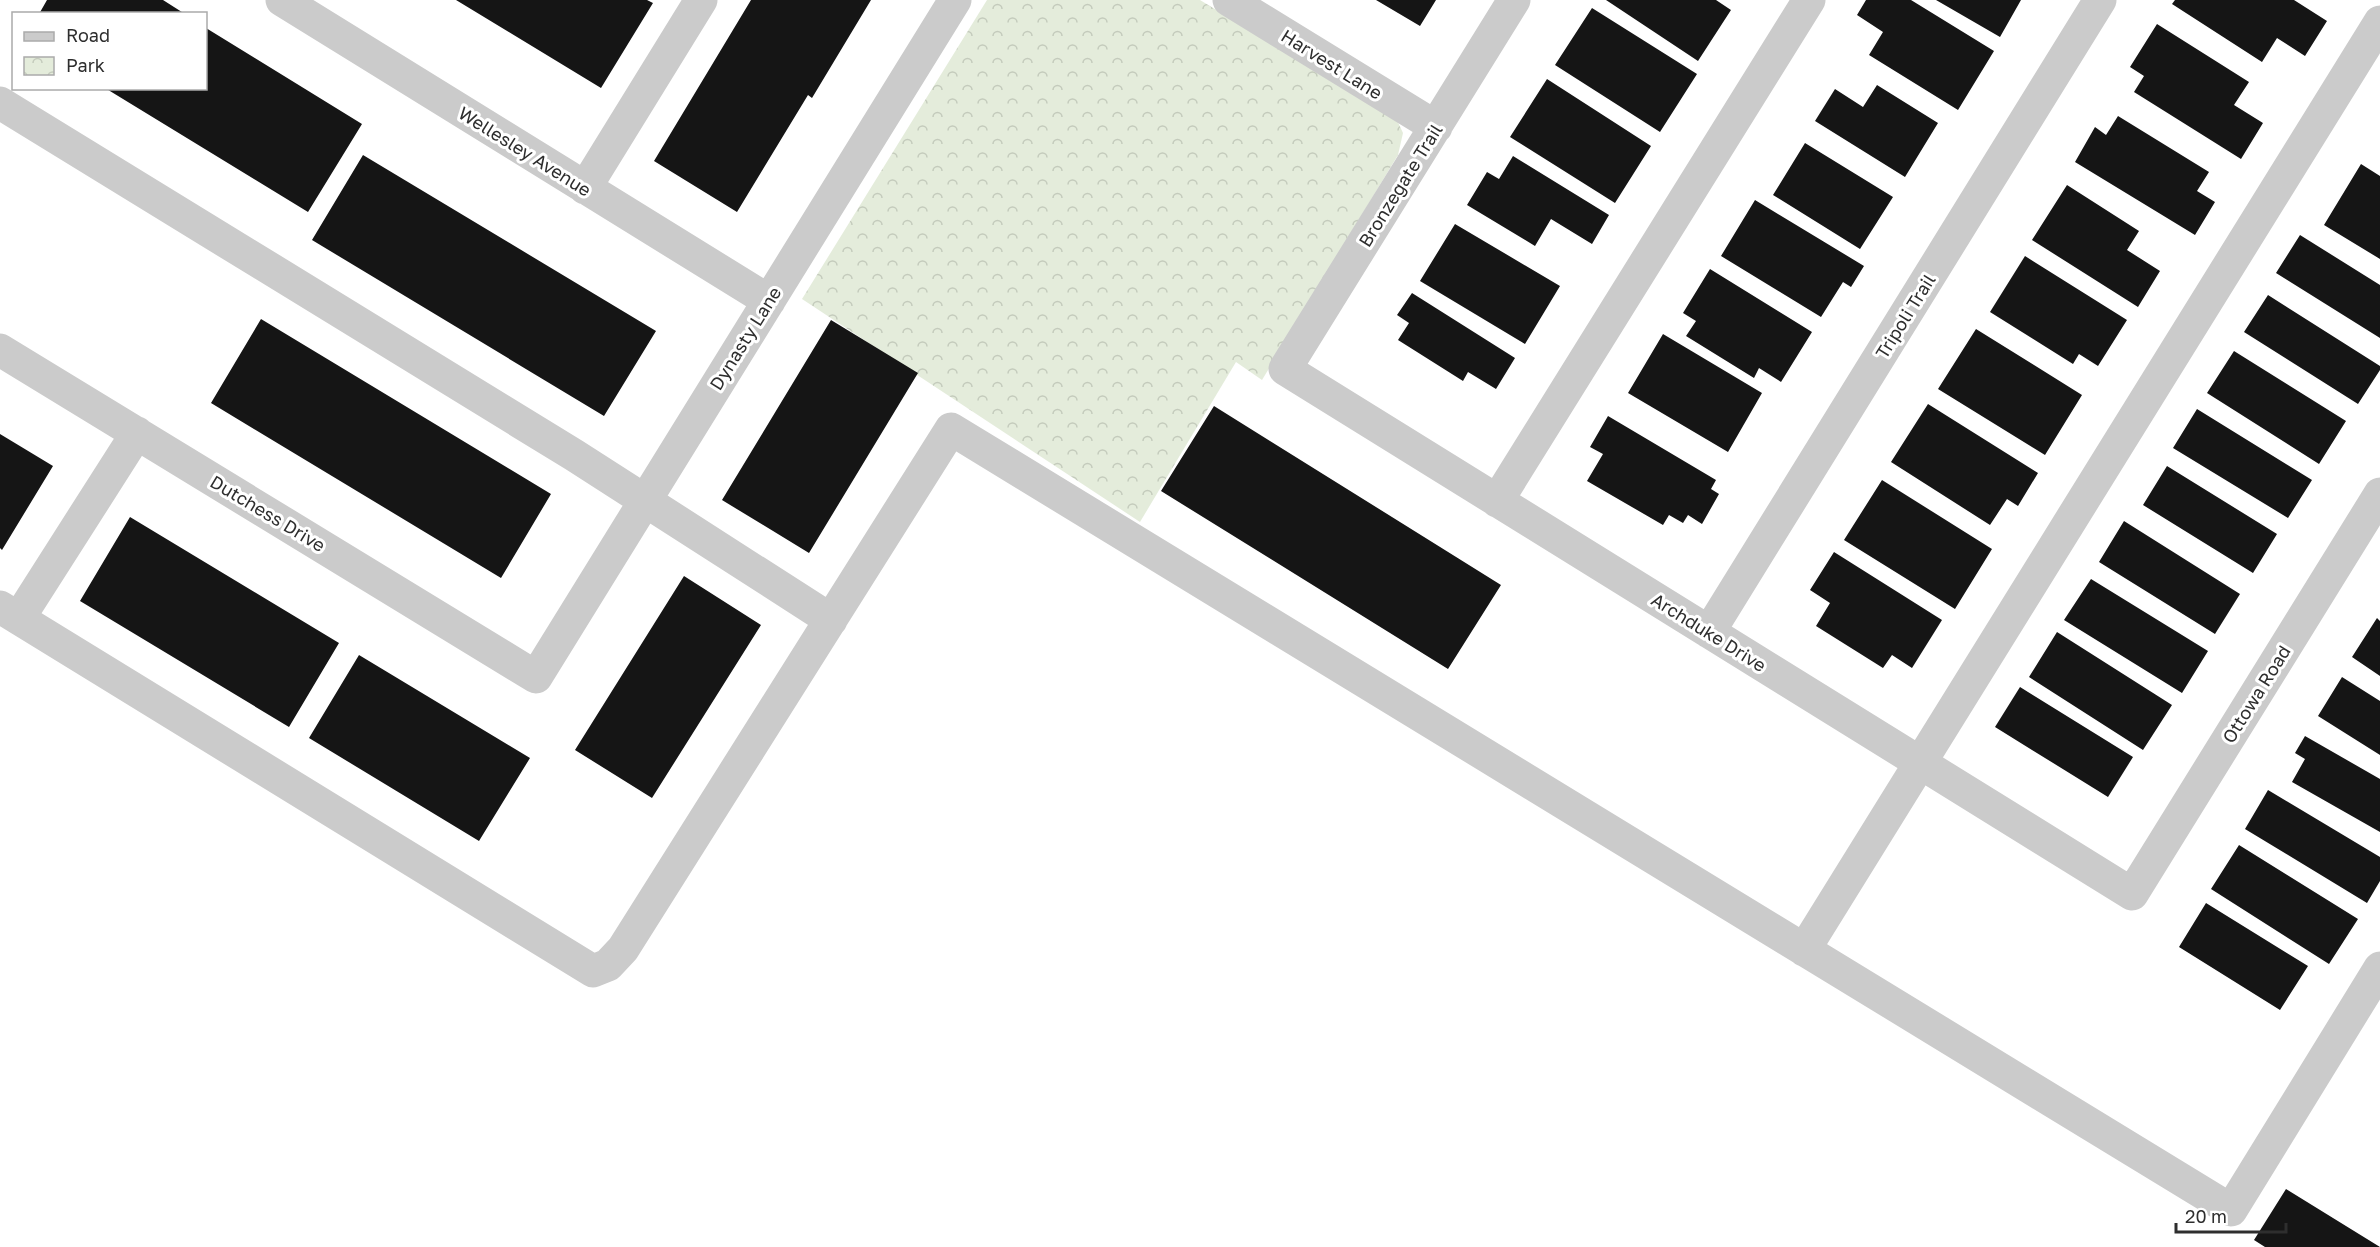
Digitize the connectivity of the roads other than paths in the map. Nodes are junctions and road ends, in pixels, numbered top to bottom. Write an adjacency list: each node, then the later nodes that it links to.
1 (282, 0): 11 (street, Wellesley Avenue)
2 (701, 0): 11 (street)
3 (955, 0): 12 (street, Dynasty Lane)
4 (1229, 0): 10 (street, Harvest Lane)
5 (1514, 0): 10 (street, Bronzegate Trail)
6 (1809, 0): 18 (street)
7 (2100, 0): 21 (street, Tripoli Trail)
8 (2380, 22): 23 (street)
9 (0, 103): 17 (street)
10 (1436, 128): 14 (street, Bronzegate Trail)
11 (585, 188): 12 (street, Wellesley Avenue)
12 (769, 301): 17 (street, Dynasty Lane)
13 (0, 350): 15 (street, Dutchess Drive)
14 (1286, 369): 18 (street, Archduke Drive)
15 (137, 433): 19 (street); 22 (street, Dutchess Drive)
16 (2380, 494): 24 (street, Ottowa Road)
17 (644, 501): 20 (street); 22 (street, Dynasty Lane)
18 (1497, 501): 21 (street, Archduke Drive)
19 (9, 613): 20 (street)
20 (831, 620): 25 (street)
21 (1709, 632): 23 (street, Archduke Drive)
22 (536, 676)
23 (1920, 763): 24 (street, Archduke Drive); 25 (street)
24 (2132, 894)
25 (1804, 950): 26 (street)
26 (2380, 968)

